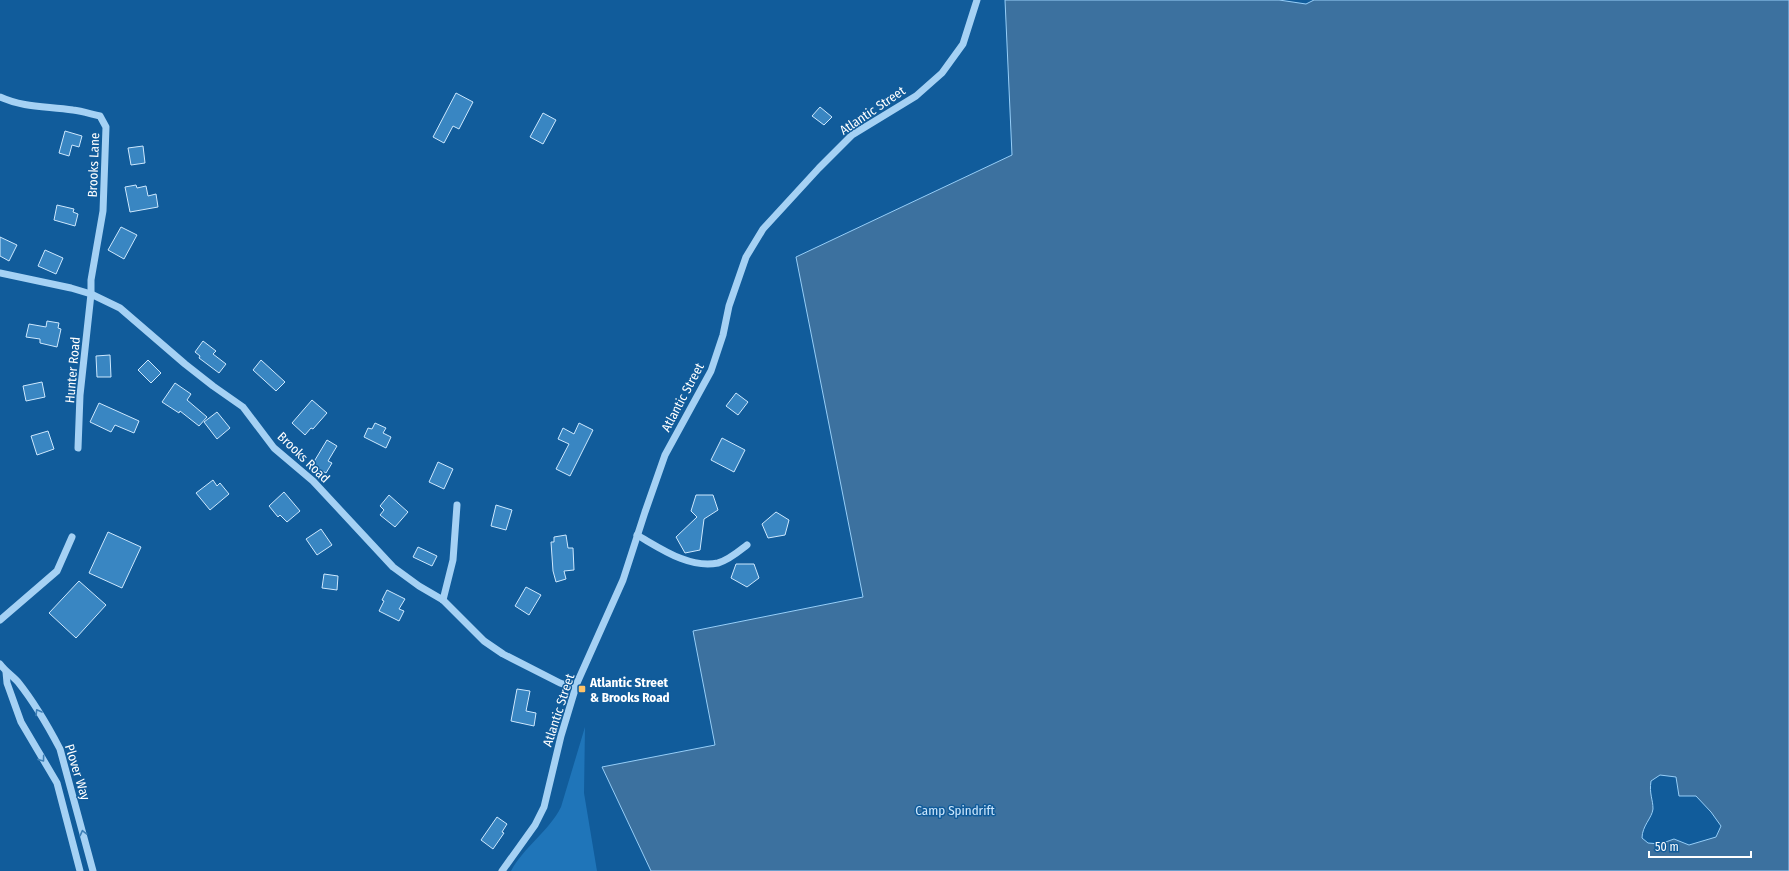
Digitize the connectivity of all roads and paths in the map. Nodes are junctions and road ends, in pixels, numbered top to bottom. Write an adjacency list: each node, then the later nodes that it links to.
1 (977, 0): 7 (street, Atlantic Street)
2 (0, 97): 4 (street, Brooks Lane)
3 (0, 273): 4 (street, Brooks Road)
4 (91, 294): 5 (street, Hunter Road); 10 (street, Brooks Road)
5 (78, 448)
6 (457, 505): 10 (street)
7 (637, 535): 9 (street); 14 (street, Atlantic Street)
8 (72, 537): 11 (street)
9 (747, 545)
10 (443, 600): 14 (street, Brooks Road)
11 (0, 620)
12 (0, 664): 13 (street, Plover Way)
13 (6, 672): 15 (street, Plover Way, one-way to 15); 16 (street, Plover Way, one-way to 13)
14 (576, 688): 17 (street, Atlantic Street)
15 (80, 871)
16 (92, 871)
17 (502, 871)

